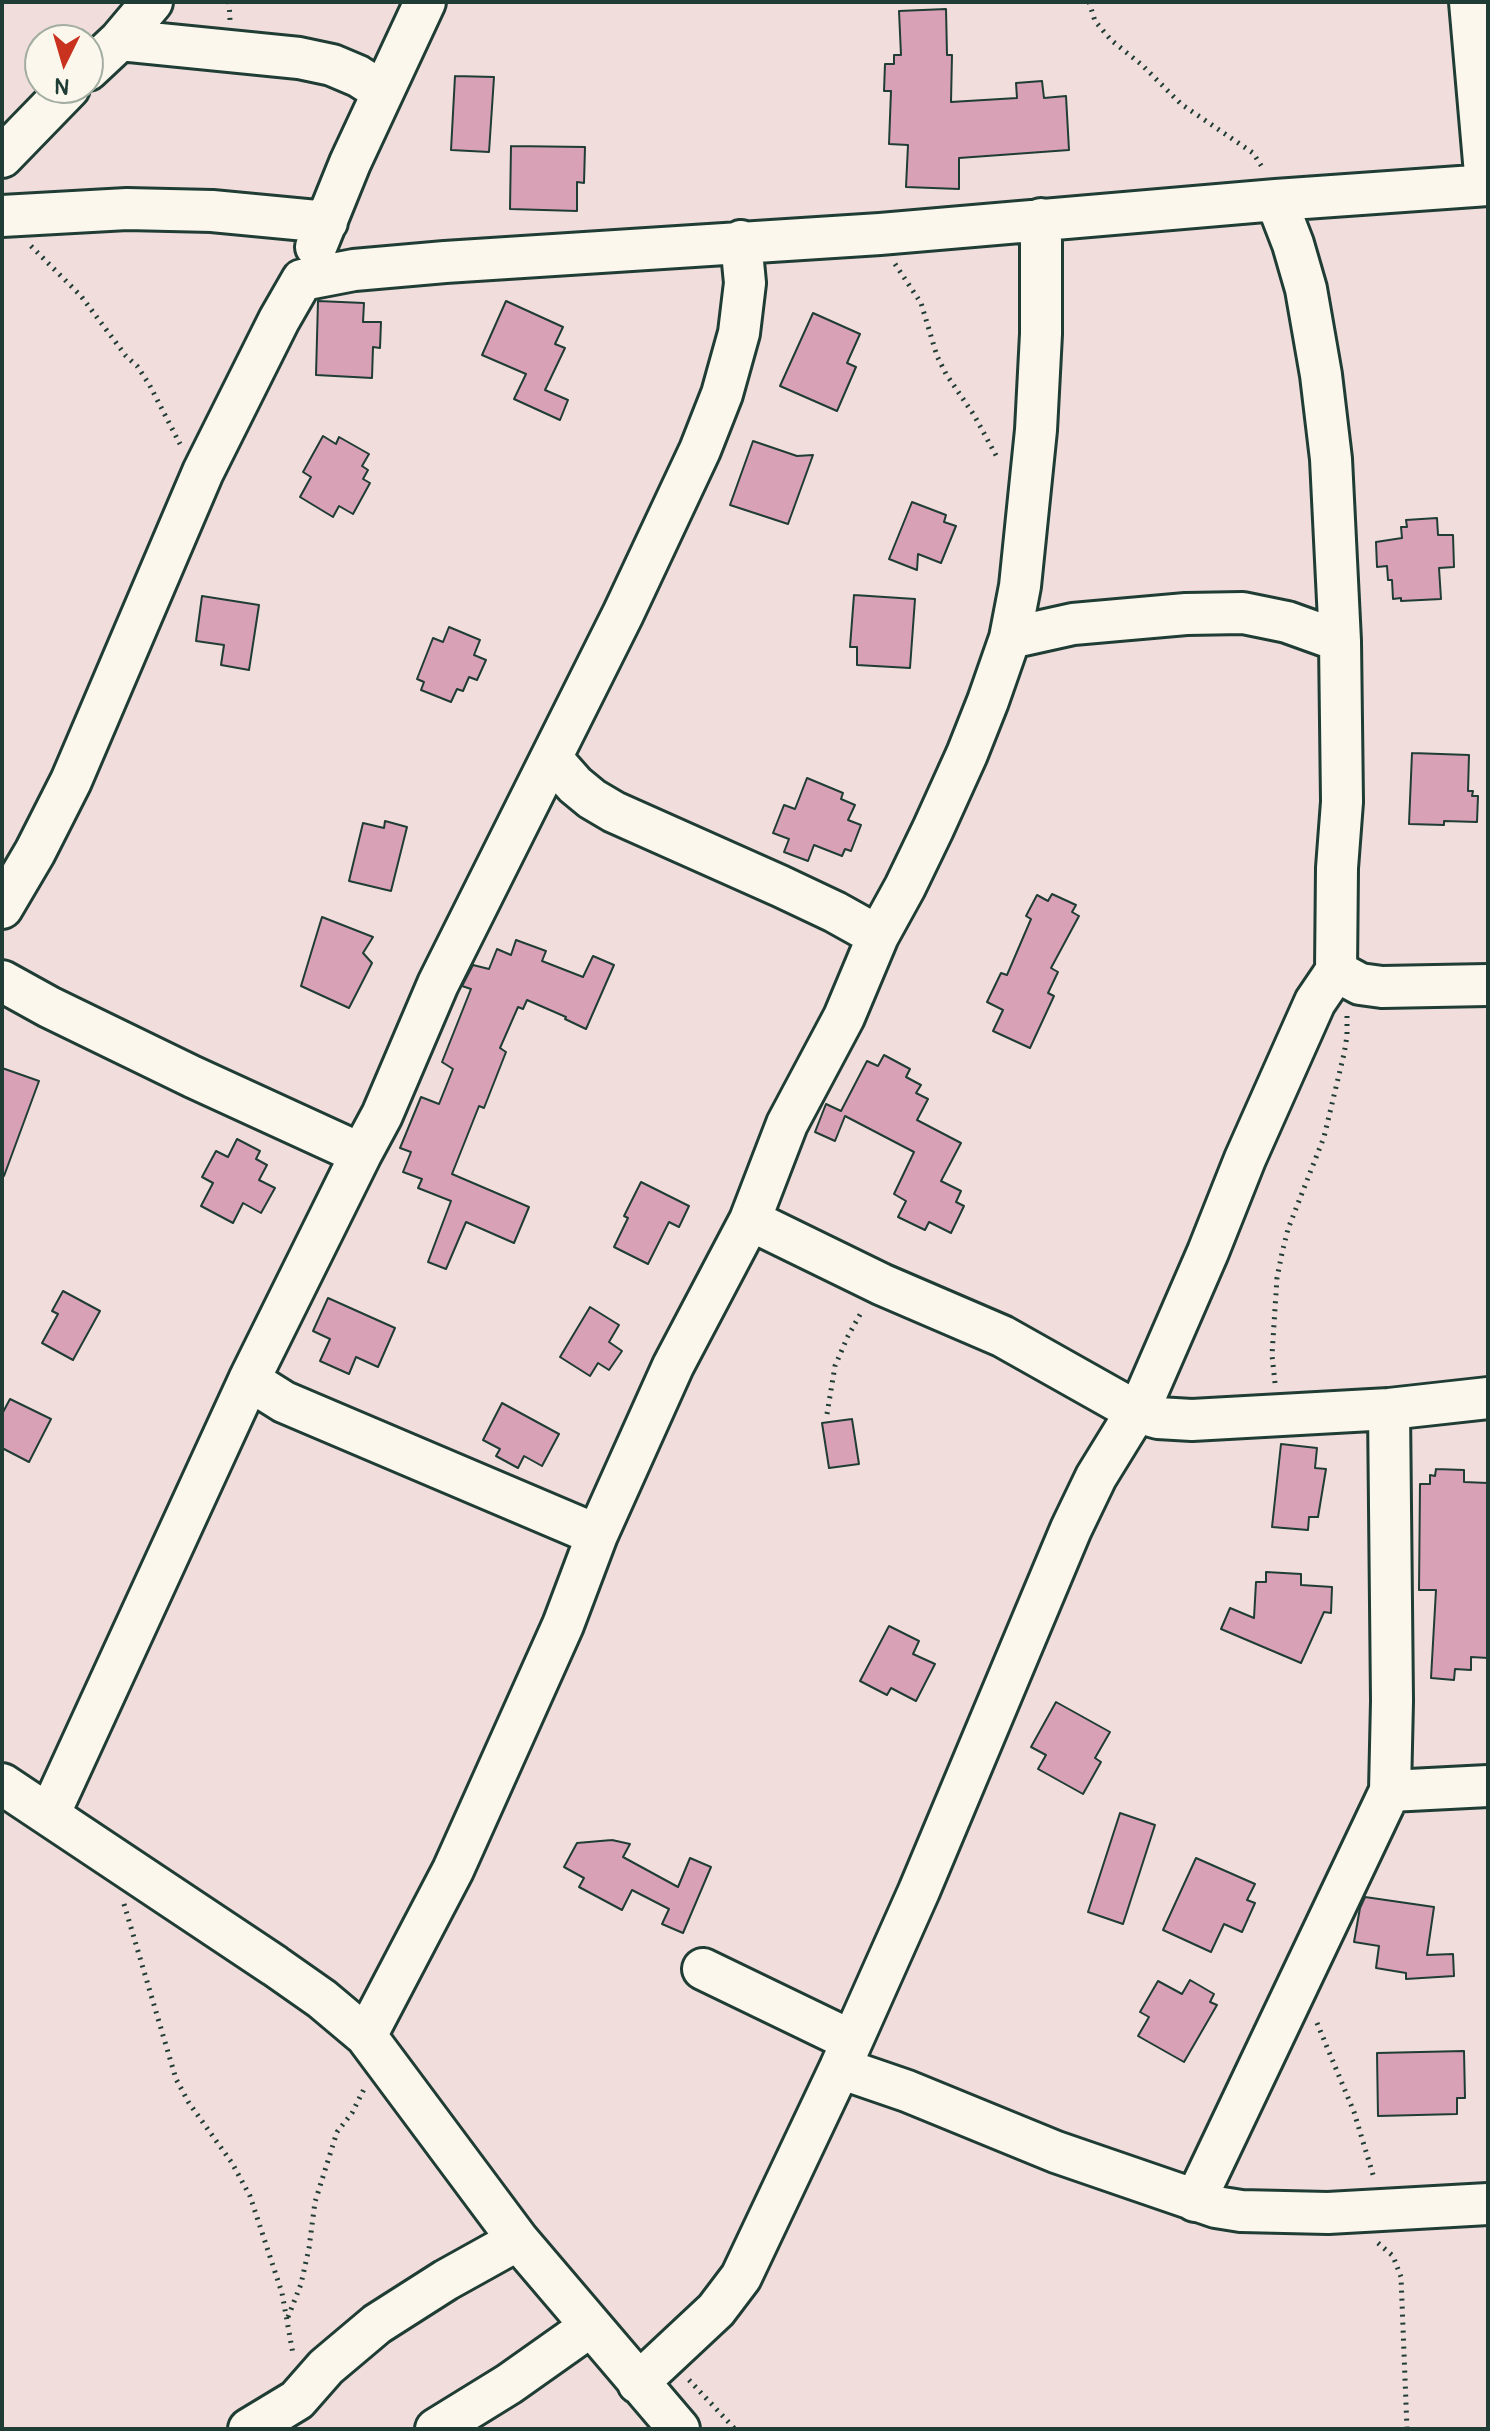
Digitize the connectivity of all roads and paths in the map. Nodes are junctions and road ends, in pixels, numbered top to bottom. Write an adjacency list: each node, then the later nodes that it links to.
1 (152, 2): 5 (street)
2 (425, 2): 7 (street)
3 (1089, 2): 11 (path)
4 (1470, 2): 10 (street)
5 (120, 40): 6 (street); 7 (street)
6 (104, 55)
7 (383, 92): 14 (street)
8 (53, 104): 9 (street)
9 (2, 157)
10 (1487, 185): 11 (street)
11 (1276, 200): 13 (street); 23 (street)
12 (7, 216): 14 (street); 19 (path)
13 (1041, 219): 15 (street); 20 (street)
14 (327, 222): 17 (street)
15 (872, 234): 16 (street); 18 (path)
16 (741, 241): 17 (street); 24 (street)
17 (302, 280): 19 (street)
18 (1003, 468)
19 (203, 472): 25 (street)
20 (1020, 586): 21 (street); 22 (street)
21 (1073, 624): 22 (street); 23 (street)
22 (1010, 638): 26 (street)
23 (1340, 641): 27 (street)
24 (552, 759): 26 (street); 30 (street)
25 (2, 908)
26 (878, 936): 31 (street)
27 (1336, 971): 29 (street); 36 (street); 38 (path)
28 (2, 981): 30 (street)
29 (1488, 985)
30 (361, 1154): 33 (street)
31 (750, 1220): 32 (street); 39 (street)
32 (881, 1284): 36 (street); 37 (path)
33 (249, 1380): 39 (street); 43 (street)
34 (1488, 1398): 35 (street)
35 (1389, 1409): 38 (street); 42 (street)
36 (1137, 1412): 38 (street); 48 (street)
37 (827, 1414)
38 (1283, 1415)
39 (597, 1535): 47 (street)
40 (2, 1784): 43 (street)
41 (1488, 1786): 42 (street)
42 (1390, 1791): 46 (street)
43 (49, 1815): 44 (street)
44 (121, 1863): 47 (street); 54 (path)
45 (703, 1969): 48 (street)
46 (1300, 1981): 49 (street); 51 (path)
47 (372, 2045): 53 (street); 54 (path)
48 (846, 2055): 49 (street); 56 (street)
49 (1195, 2201): 52 (street)
50 (1488, 2204): 51 (street)
51 (1382, 2211): 52 (street)
52 (1328, 2213): 63 (path)
53 (518, 2240): 55 (street); 58 (street)
54 (288, 2317): 58 (path)
55 (591, 2326): 57 (street); 60 (street)
56 (668, 2356): 57 (street); 62 (path)
57 (638, 2383): 61 (street)
58 (305, 2414): 59 (street)
59 (249, 2429)
60 (436, 2429)
61 (679, 2429)
62 (735, 2429)
63 (1407, 2429)

